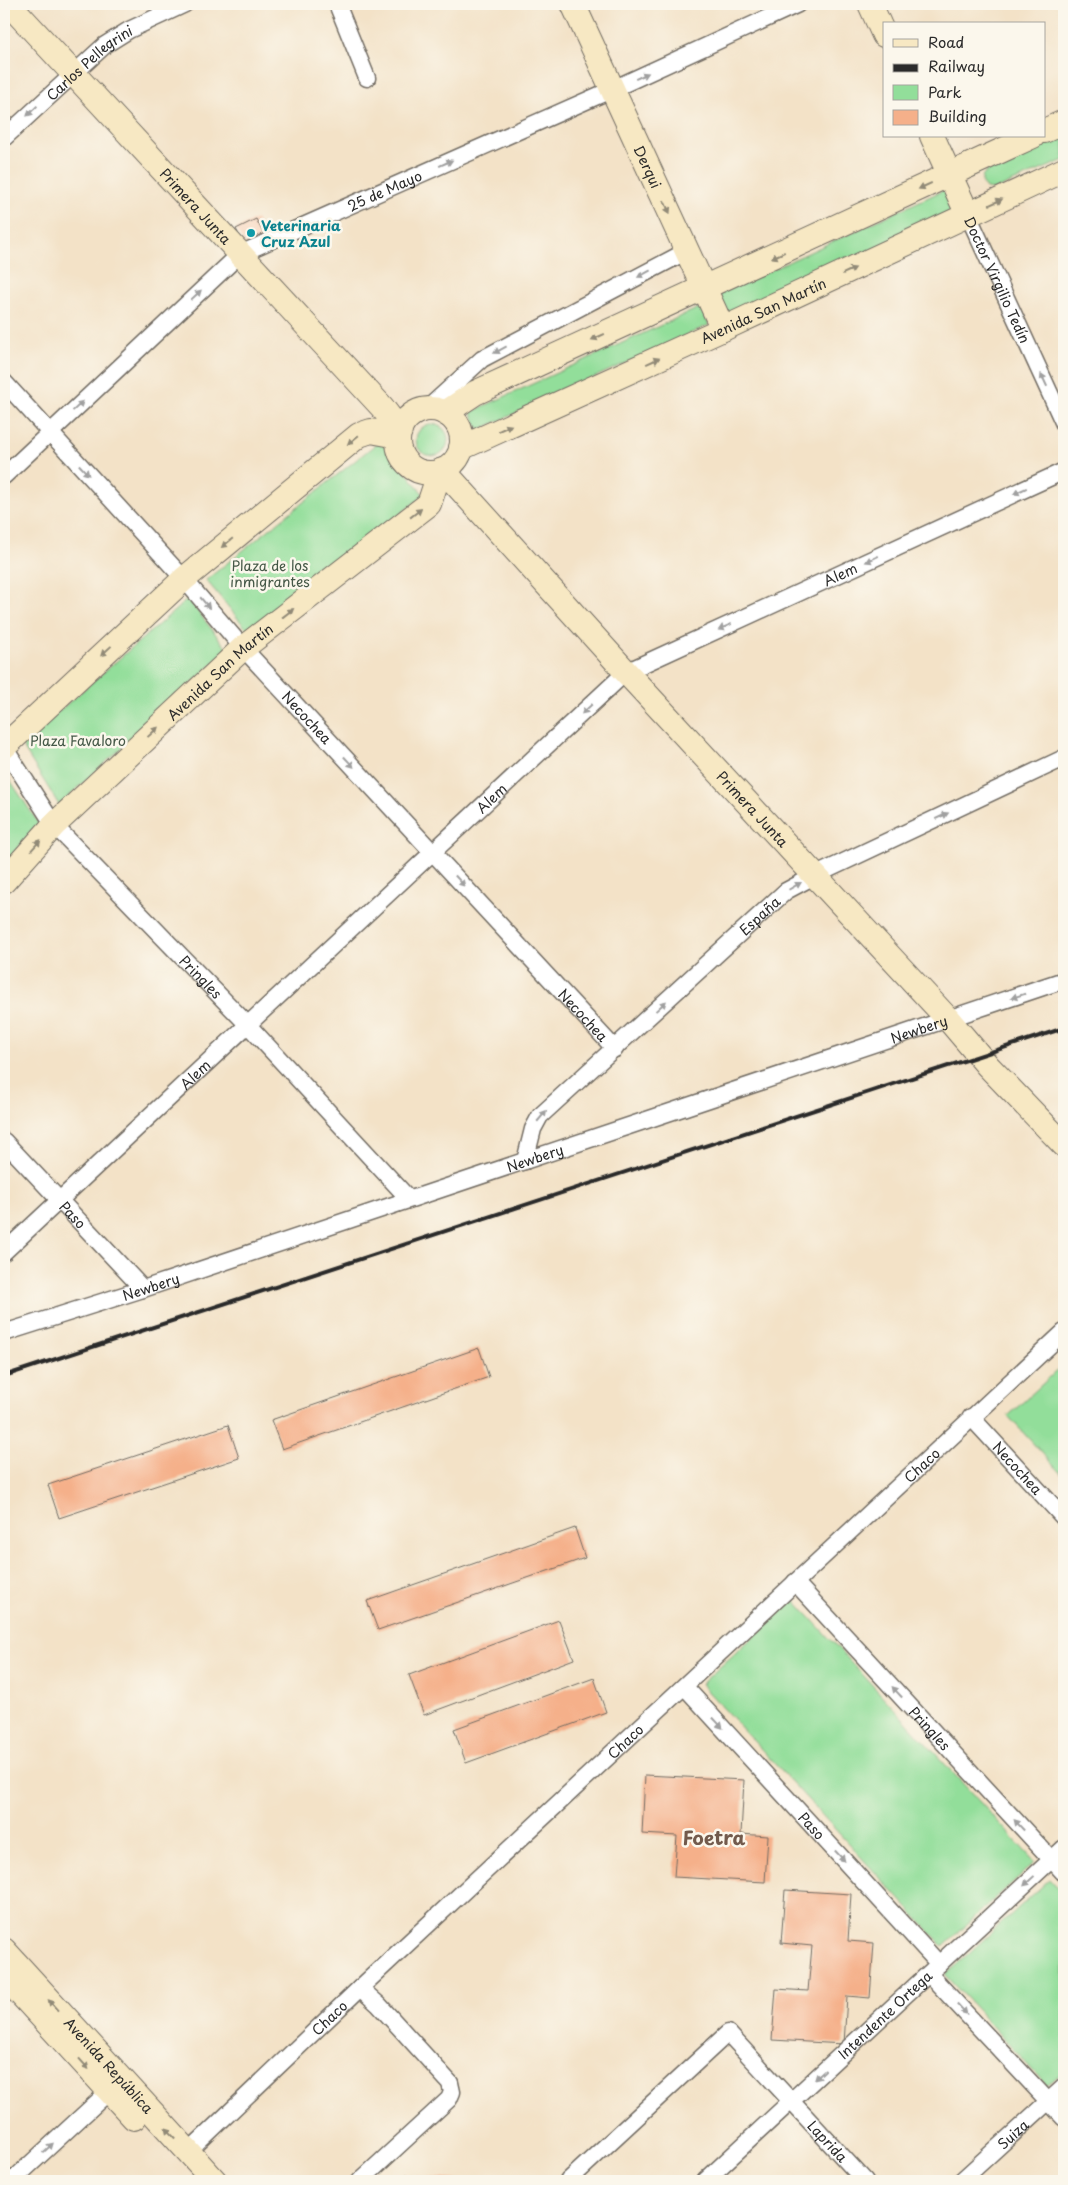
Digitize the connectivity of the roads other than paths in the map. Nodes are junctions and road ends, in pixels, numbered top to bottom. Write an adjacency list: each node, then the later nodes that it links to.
1 (9, 4): 8 (main road, Primera Junta)
2 (185, 4): 8 (street, Carlos Pellegrini)
3 (337, 4): 9 (street)
4 (573, 4): 10 (main road, Derqui)
5 (798, 4): 10 (street, 25 de Mayo, one-way to 5)
6 (870, 4): 7 (main road)
7 (883, 33)
8 (73, 72): 13 (street, Carlos Pellegrini, one-way to 13); 20 (main road, Primera Junta)
9 (367, 78)
10 (613, 89): 19 (main road, Derqui, one-way to 19); 20 (street, 25 de Mayo, one-way to 10)
11 (1064, 122): 12 (main road)
12 (1046, 130)
13 (4, 138)
14 (933, 138): 17 (main road, Doctor Virgilio Tedín)
15 (1028, 138): 17 (main road)
16 (1064, 170): 18 (main road, Avenida San Martín, one-way to 16)
17 (950, 175): 18 (main road, Doctor Virgilio Tedín); 21 (main road, one-way to 21)
18 (968, 216): 22 (main road, Avenida San Martín, one-way to 18); 26 (street, Doctor Virgilio Tedín, one-way to 18)
19 (687, 251): 21 (main road, Derqui); 25 (street, one-way to 25)
20 (240, 254): 24 (main road, Primera Junta); 27 (street, 25 de Mayo, one-way to 20)
21 (704, 289): 22 (main road, Derqui); 25 (main road, one-way to 25)
22 (723, 330): 29 (main road, Avenida San Martín, one-way to 22)
23 (4, 382): 27 (street, Necochea)
24 (382, 407): 25 (main road); 28 (main road, Primera Junta)
25 (430, 411): 28 (main road); 29 (main road)
26 (1064, 424)
27 (50, 432): 32 (street, 25 de Mayo); 33 (street, Necochea, one-way to 33)
28 (399, 434): 30 (main road); 33 (main road, one-way to 33)
29 (461, 448): 30 (main road)
30 (441, 471): 34 (main road, Avenida San Martín, one-way to 30); 35 (main road, Primera Junta)
31 (1064, 471): 35 (street, Alem, one-way to 35)
32 (4, 476)
33 (184, 579): 34 (street, Necochea, one-way to 34); 36 (main road, one-way to 36)
34 (243, 648): 38 (main road, Avenida San Martín, one-way to 34); 39 (street, Necochea, one-way to 39)
35 (626, 672): 39 (street, Alem, one-way to 39); 40 (main road, Primera Junta)
36 (4, 747): 38 (street, Pringles)
37 (1064, 758): 40 (street, España, one-way to 37)
38 (54, 825): 41 (main road, Avenida San Martín, one-way to 38); 44 (street, Pringles)
39 (434, 852): 44 (street, Alem); 45 (street, Necochea, one-way to 45)
40 (816, 875): 43 (main road, Primera Junta); 45 (street, España, one-way to 40)
41 (4, 881)
42 (1064, 980): 43 (street, Newbery, one-way to 43)
43 (948, 1019): 47 (main road, Primera Junta); 48 (street, Newbery)
44 (248, 1026): 49 (street, Pringles); 50 (street, Alem)
45 (615, 1048): 48 (street, España, one-way to 45)
46 (4, 1141): 50 (street, Paso)
47 (1064, 1145)
48 (525, 1161): 49 (street, Newbery)
49 (409, 1199): 52 (street, Newbery)
50 (61, 1200): 51 (street, Alem); 52 (street, Paso)
51 (4, 1252)
52 (143, 1289): 54 (street, Newbery)
53 (1064, 1332): 55 (street, Chaco)
54 (4, 1333)
55 (971, 1417): 56 (street, Necochea); 57 (street, Chaco)
56 (1064, 1518)
57 (796, 1582): 58 (street, Chaco); 60 (street, Pringles, one-way to 57)
58 (685, 1687): 63 (street, Paso, one-way to 63); 65 (street, Chaco)
59 (1064, 1848): 60 (street, Intendente Ortega)
60 (1052, 1860): 61 (street, Pringles); 63 (street, Intendente Ortega, one-way to 63)
61 (1064, 1873)
62 (4, 1950): 66 (main road, Avenida República, one-way to 62)
63 (934, 1969): 68 (street, Paso, one-way to 68); 69 (street, Intendente Ortega, one-way to 69)
64 (4, 1976): 66 (main road, Avenida República, one-way to 66)
65 (360, 1988): 71 (street, Chaco); 75 (street)
66 (115, 2086): 71 (main road, Avenida República, one-way to 66); 72 (street, one-way to 66); 73 (main road, Avenida República)
67 (1064, 2087): 68 (street, Suiza)
68 (1049, 2101): 70 (street, Paso); 79 (street, Suiza)
69 (791, 2102): 76 (street, Laprida); 77 (street, Intendente Ortega); 78 (street, Laprida)
70 (1064, 2118)
71 (188, 2152): 74 (main road, Avenida República)
72 (12, 2181)
73 (194, 2181)
74 (215, 2181)
75 (360, 2181)
76 (568, 2181)
77 (705, 2181)
78 (865, 2181)
79 (961, 2181)

